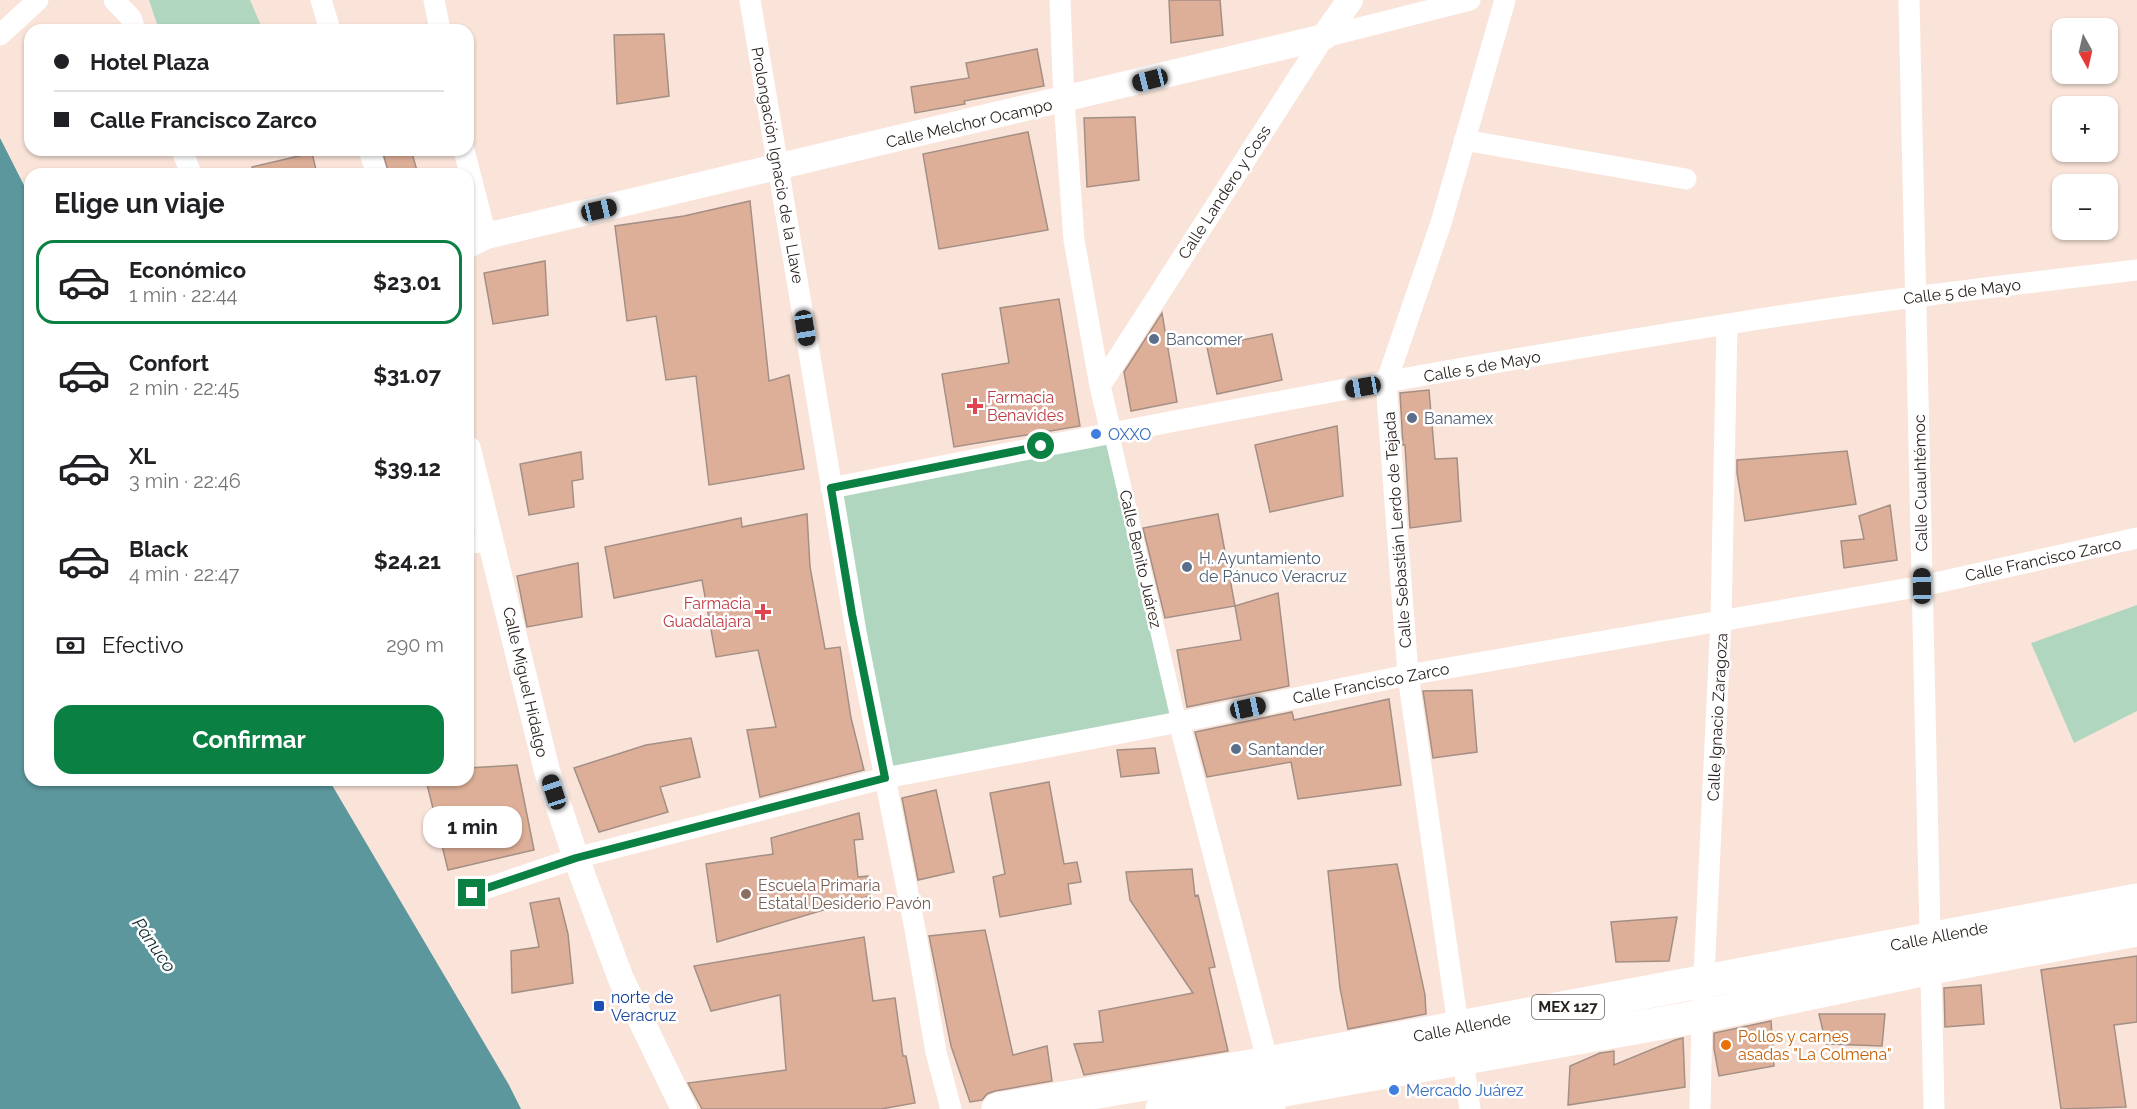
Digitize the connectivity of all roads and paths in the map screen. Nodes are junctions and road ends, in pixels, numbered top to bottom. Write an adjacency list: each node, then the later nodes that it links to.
1 (38, 0): 14 (street)
2 (114, 0): 11 (street)
3 (321, 0): 12 (street)
4 (434, 0): 13 (street)
5 (750, 0): 18 (street, Prolongación Ignacio de la Llave)
6 (1060, 0): 16 (street, Calle Benito Juárez)
7 (1350, 0): 15 (street, Calle Landero y Coss)
8 (1470, 0): 15 (street, Calle Melchor Ocampo)
9 (1505, 0): 17 (street, Calle Sebastián Lerdo de Tejada)
10 (1909, 0): 23 (street, Calle Cuauhtémoc)
11 (133, 24)
12 (328, 24)
13 (439, 24)
14 (0, 35)
15 (1324, 38): 16 (street, Calle Melchor Ocampo); 26 (street, Calle Landero y Coss)
16 (1064, 100): 18 (street, Calle Melchor Ocampo); 26 (street, Calle Benito Juárez)
17 (1464, 140): 19 (street); 25 (street, Calle Sebastián Lerdo de Tejada)
18 (778, 167): 21 (street, Calle Melchor Ocampo); 28 (street, Prolongación Ignacio de la Llave)
19 (1686, 179)
20 (474, 220): 21 (street)
21 (477, 241)
22 (2137, 270): 23 (street, Calle 5 de Mayo)
23 (1916, 296): 24 (street, Calle 5 de Mayo); 32 (street, Calle Cuauhtémoc)
24 (1727, 324): 25 (street, Calle 5 de Mayo); 33 (street, Calle Ignacio Zaragoza)
25 (1386, 383): 27 (street, Calle 5 de Mayo); 34 (street, Calle Sebastián Lerdo de Tejada)
26 (1100, 386): 27 (street, Calle Benito Juárez)
27 (1111, 432): 28 (street, Calle 5 de Mayo); 35 (street, Calle Benito Juárez)
28 (831, 488): 36 (street, Prolongación Ignacio de la Llave)
29 (474, 496): 31 (street, Calle Miguel Hidalgo)
30 (2137, 538): 32 (street, Calle Francisco Zarco)
31 (480, 542): 37 (street, Calle Miguel Hidalgo)
32 (1922, 586): 33 (street, Calle Francisco Zarco); 41 (street, Calle Cuauhtémoc)
33 (1721, 620): 34 (street, Calle Francisco Zarco); 42 (street, Calle Ignacio Zaragoza)
34 (1408, 675): 35 (street, Calle Francisco Zarco); 44 (street, Calle Sebastián Lerdo de Tejada)
35 (1179, 722): 36 (street, Calle Francisco Zarco); 45 (street, Calle Benito Juárez)
36 (885, 778): 37 (street, Calle Francisco Zarco); 47 (street, Prolongación Ignacio de la Llave)
37 (576, 858): 38 (street, Calle Francisco Zarco); 46 (street, Calle Miguel Hidalgo)
38 (472, 893)
39 (2137, 900): 41 (main road, Calle Allende / MEX 127)
40 (2137, 930): 41 (main road, Calle Allende / MEX 127)
41 (1931, 952): 42 (main road, Calle Allende / MEX 127); 43 (main road, Calle Allende / MEX 127); 52 (street, Calle Cuauhtémoc)
42 (1704, 982): 43 (street, Calle Ignacio Zaragoza); 44 (main road, Calle Allende / MEX 127)
43 (1702, 1016): 44 (main road, Calle Allende / MEX 127); 51 (street, Calle Ignacio Zaragoza)
44 (1462, 1043): 45 (main road, Calle Allende / MEX 127); 50 (street, Calle Sebastián Lerdo de Tejada)
45 (1272, 1088): 48 (main road, Calle Allende / MEX 127); 49 (main road, Calle Allende / MEX 127)
46 (684, 1109)
47 (951, 1109)
48 (998, 1109)
49 (1162, 1109)
50 (1470, 1109)
51 (1700, 1109)
52 (1934, 1109)

